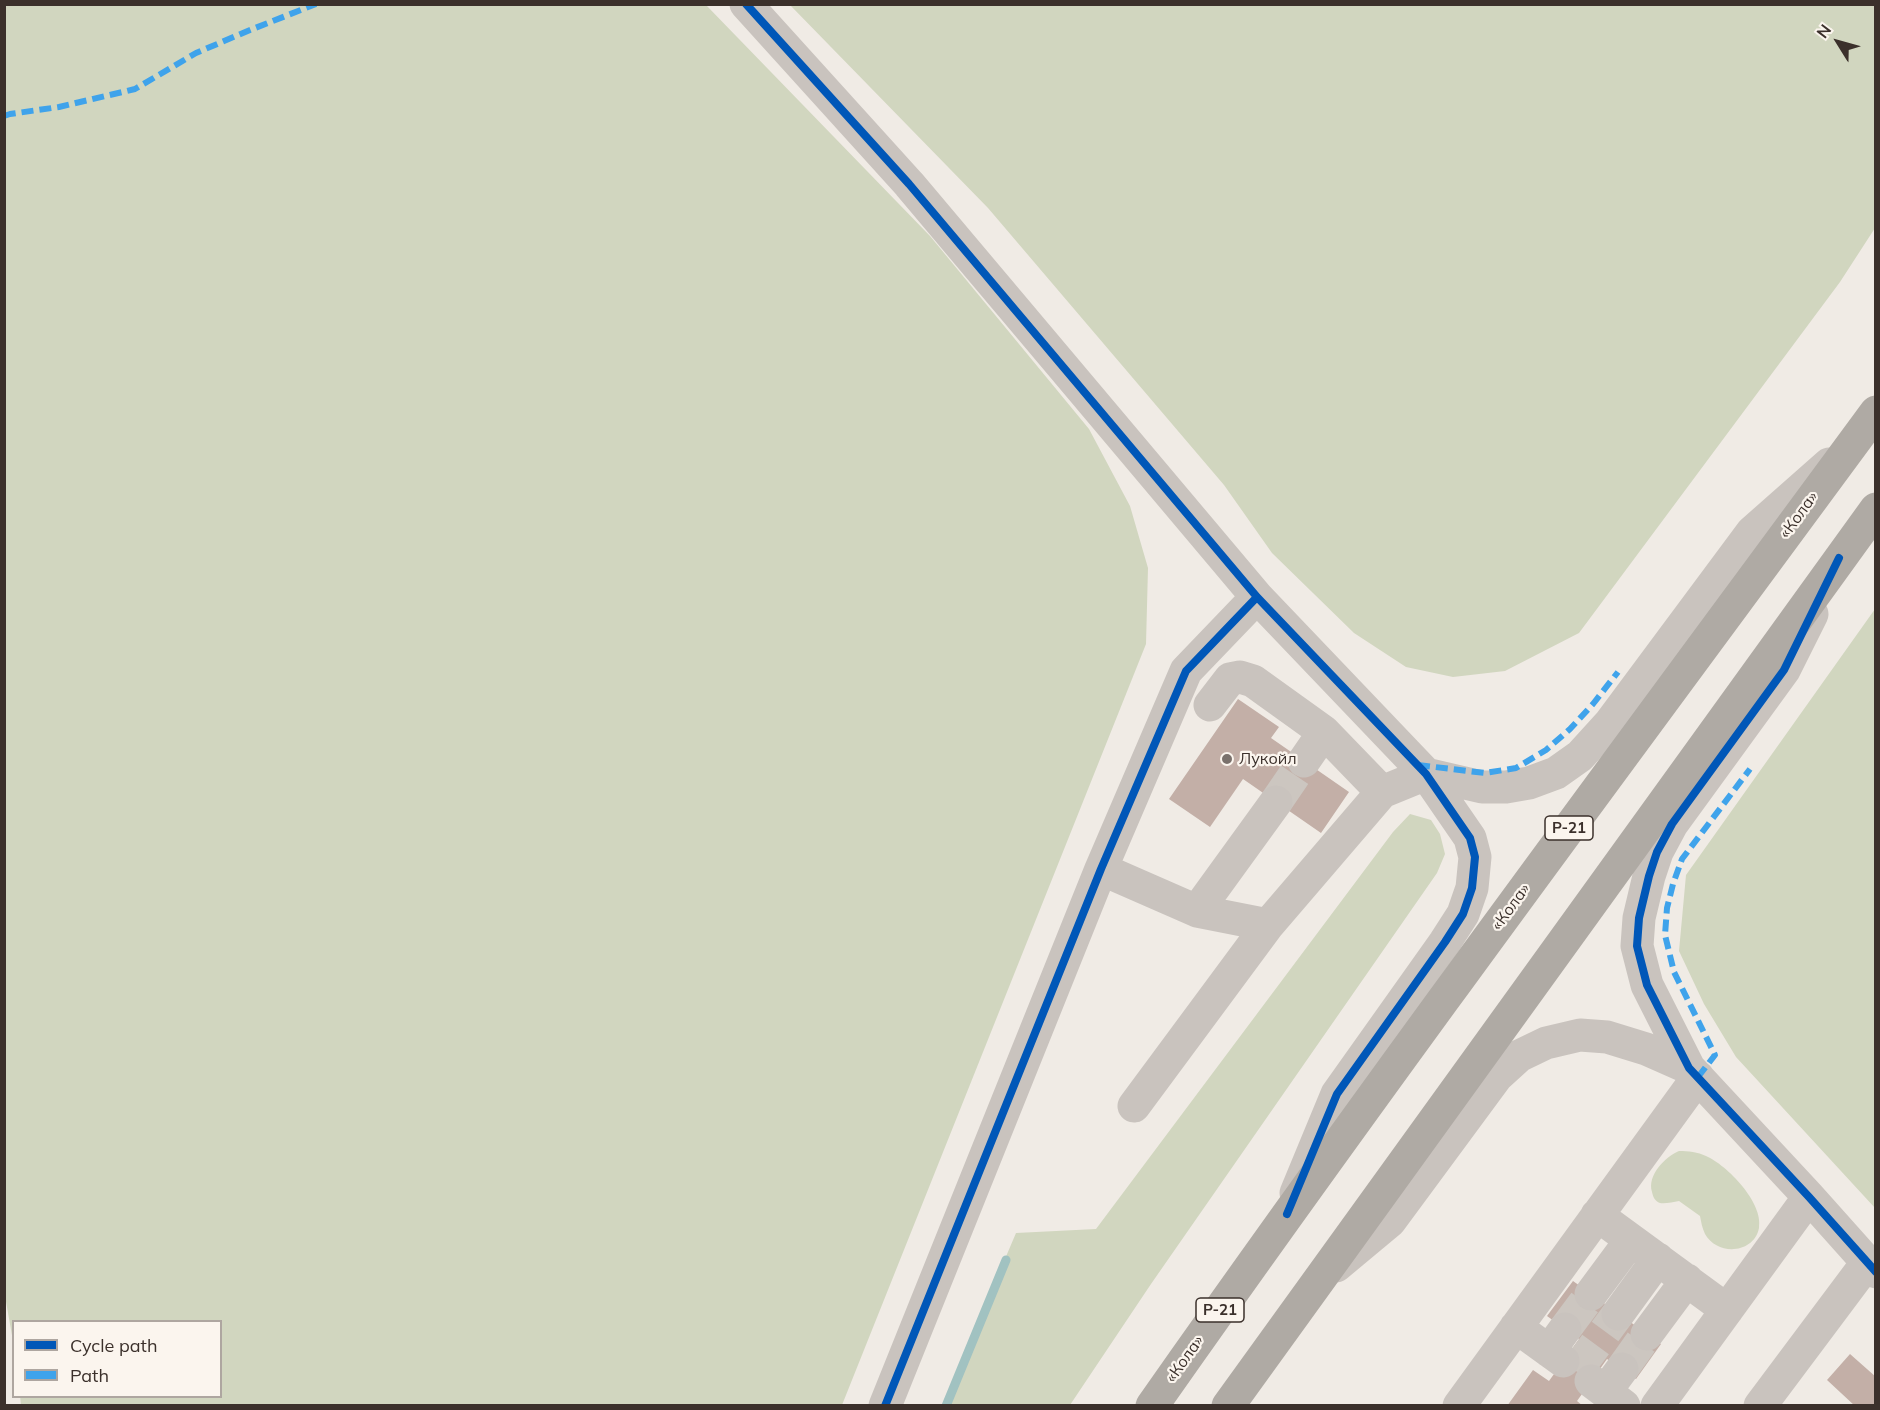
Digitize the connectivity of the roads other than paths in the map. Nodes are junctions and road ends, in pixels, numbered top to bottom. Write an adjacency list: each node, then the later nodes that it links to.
1 (746, 4): 6 (street)
2 (1875, 412): 3 (highway, «Кола» / Р-21)
3 (1853, 443): 10 (street); 19 (highway, «Кола» / Р-21)
4 (1875, 509): 5 (highway)
5 (1839, 558): 16 (street); 25 (highway)
6 (1257, 597): 10 (street); 13 (street)
7 (1210, 705): 8 (street)
8 (1324, 732): 9 (street); 11 (street)
9 (1304, 761)
10 (1426, 774): 11 (street); 19 (street)
11 (1382, 792): 15 (street)
12 (1276, 802): 14 (street)
13 (1101, 869): 14 (street); 32 (street)
14 (1197, 911): 15 (street)
15 (1268, 925): 17 (street)
16 (1694, 1072): 18 (street); 20 (street); 25 (street)
17 (1134, 1106)
18 (1809, 1197): 23 (street); 27 (street)
19 (1287, 1214): 33 (highway, «Кола» / Р-21)
20 (1597, 1215): 21 (street); 29 (street)
21 (1631, 1240): 22 (street); 26 (street)
22 (1658, 1259): 24 (street); 28 (street)
23 (1871, 1267): 37 (street)
24 (1687, 1280): 27 (street); 30 (street)
25 (1314, 1285): 34 (highway)
26 (1591, 1294)
27 (1727, 1310): 36 (street)
28 (1618, 1314)
29 (1516, 1327): 31 (street); 35 (street)
30 (1647, 1334)
31 (1559, 1347)
32 (885, 1406)
33 (1152, 1406)
34 (1228, 1406)
35 (1459, 1406)
36 (1658, 1406)
37 (1760, 1406)

